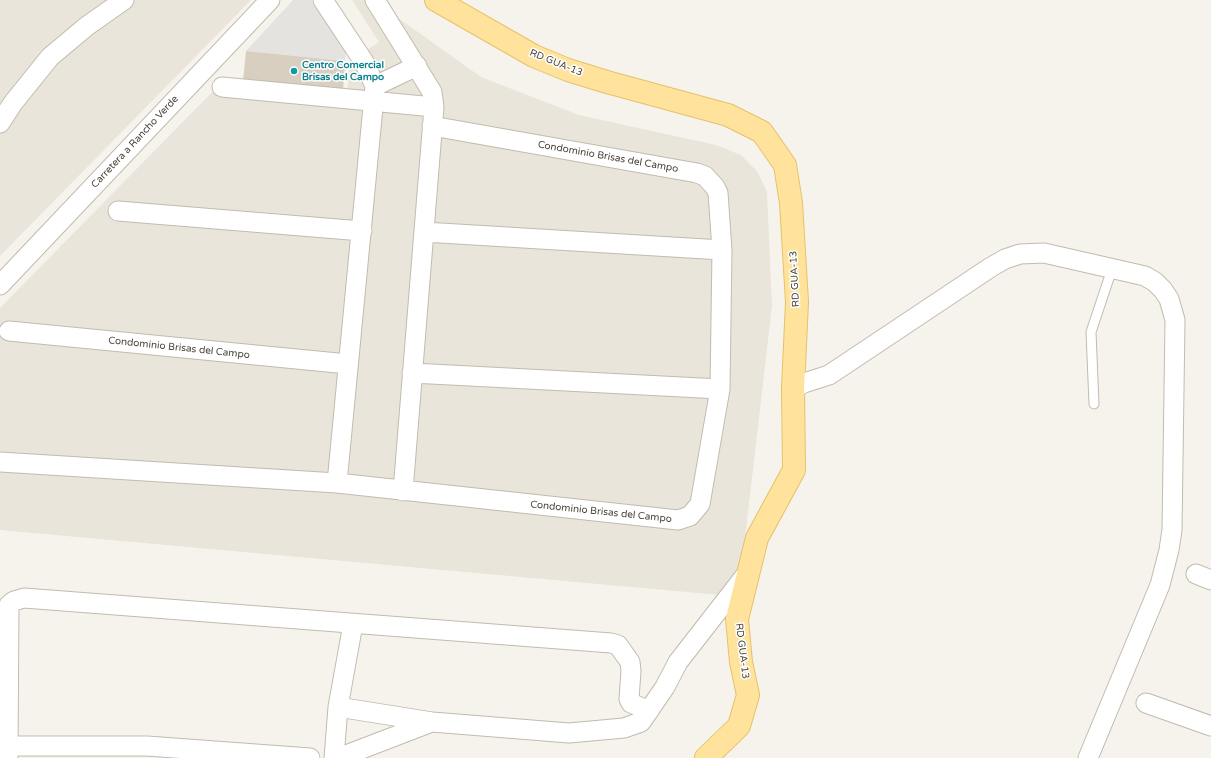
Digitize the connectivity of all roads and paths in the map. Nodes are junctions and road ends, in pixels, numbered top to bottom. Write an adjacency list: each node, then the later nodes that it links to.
1 (124, 0): 10 (street)
2 (270, 0): 16 (street, Carretera a Rancho Verde)
3 (323, 0): 8 (street)
4 (375, 0): 6 (street)
5 (436, 0): 20 (main road, RD GUA-13)
6 (417, 66): 8 (street); 9 (street)
7 (222, 87): 8 (street, Condominio Brisas del Campo)
8 (375, 94): 9 (street, Condominio Brisas del Campo); 12 (street)
9 (433, 116): 13 (street); 14 (street, Condominio Brisas del Campo)
10 (0, 123)
11 (118, 211): 12 (street)
12 (362, 231): 18 (street)
13 (424, 232): 14 (street); 19 (street)
14 (722, 250): 21 (street, Condominio Brisas del Campo)
15 (1112, 269): 20 (street); 22 (lane); 39 (street)
16 (0, 285)
17 (9, 331): 18 (street, Condominio Brisas del Campo)
18 (348, 364): 24 (street)
19 (412, 372): 21 (street); 25 (street)
20 (793, 388): 26 (main road, RD GUA-13)
21 (720, 389): 25 (street, Condominio Brisas del Campo)
22 (1094, 404)
23 (0, 462): 24 (street, Condominio Brisas del Campo)
24 (337, 483): 25 (street, Condominio Brisas del Campo)
25 (403, 491)
26 (748, 572): 30 (street); 38 (main road, RD GUA-13)
27 (353, 624): 29 (street); 30 (street); 33 (street)
28 (1146, 703): 32 (street)
29 (338, 707): 31 (street); 36 (street)
30 (649, 711): 31 (street)
31 (432, 722): 37 (street)
32 (1211, 726)
33 (8, 752): 34 (street)
34 (147, 752): 35 (street)
35 (310, 758)
36 (334, 758)
37 (338, 758)
38 (706, 758)
39 (1088, 758)

